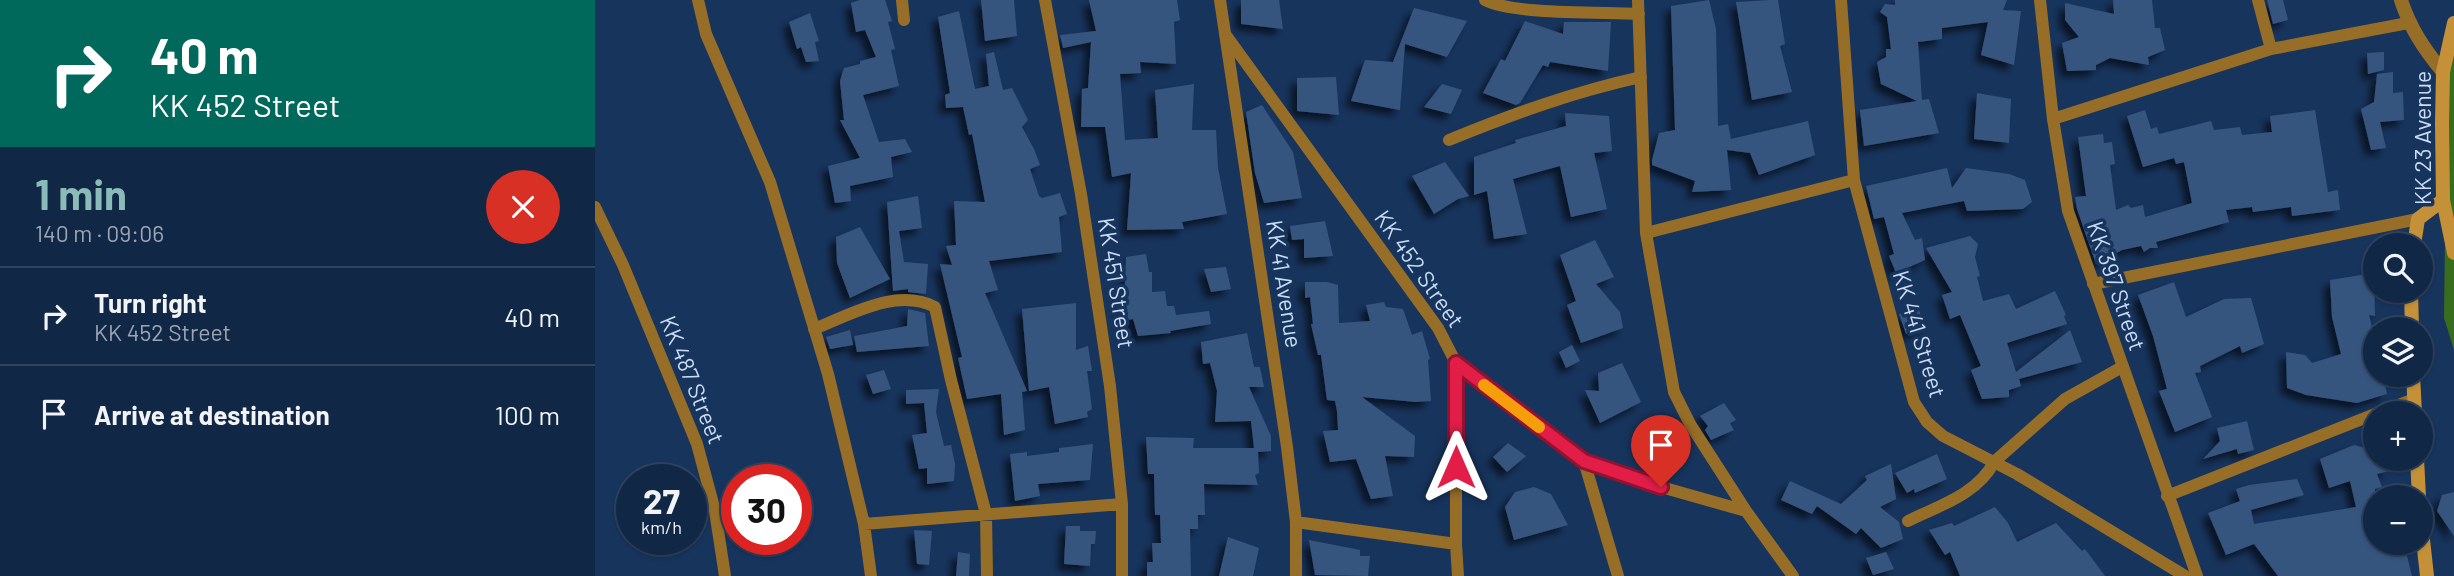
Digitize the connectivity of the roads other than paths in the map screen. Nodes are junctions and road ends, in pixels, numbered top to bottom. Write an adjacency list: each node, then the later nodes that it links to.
1 (698, 0): 29 (street)
2 (902, 0): 12 (street)
3 (1045, 0): 36 (street, KK 451 Street)
4 (1220, 0): 15 (street, KK 41 Avenue)
5 (1485, 0): 11 (street)
6 (1638, 0): 11 (street)
7 (1841, 0): 21 (street, KK 441 Street)
8 (2040, 0): 19 (street, KK 397 Street)
9 (2258, 0): 16 (street)
10 (2401, 0): 13 (street)
11 (1639, 14): 18 (street)
12 (904, 20)
13 (2408, 23): 16 (street); 17 (street)
14 (2454, 23): 17 (main road, KK 23 Avenue)
15 (1224, 34): 30 (street, KK 452 Street); 40 (street, KK 41 Avenue)
16 (2271, 49): 19 (street)
17 (2443, 72): 22 (main road, KK 23 Avenue)
18 (1641, 77): 20 (street); 25 (street)
19 (2053, 119): 28 (street, KK 397 Street)
20 (1449, 140)
21 (1854, 180): 25 (street); 34 (street, KK 441 Street)
22 (2444, 200): 24 (main road); 27 (main road, KK 23 Avenue)
23 (595, 207): 44 (street, KK 487 Street)
24 (2418, 219): 26 (main road); 28 (street)
25 (1646, 233): 37 (street)
26 (2416, 233)
27 (2454, 253)
28 (2092, 284): 31 (street, KK 397 Street)
29 (814, 329): 38 (street); 41 (street)
30 (1456, 363): 33 (street, KK 452 Street); 42 (street)
31 (2122, 367): 34 (street); 35 (street, KK 397 Street)
32 (2363, 419): 35 (street)
33 (1584, 461): 37 (street, KK 452 Street); 50 (street)
34 (1994, 462): 39 (street); 52 (street, KK 441 Street)
35 (2167, 496): 53 (street, KK 397 Street)
36 (1122, 504): 38 (street); 47 (street, KK 451 Street)
37 (1747, 511): 51 (street)
38 (986, 514): 41 (street); 46 (street)
39 (1908, 521)
40 (1296, 522): 42 (street); 48 (street, KK 41 Avenue)
41 (864, 524): 45 (street)
42 (1456, 544): 49 (street)
43 (2425, 555): 54 (main road)
44 (725, 576)
45 (871, 576)
46 (987, 576)
47 (1122, 576)
48 (1296, 576)
49 (1458, 576)
50 (1618, 576)
51 (1793, 576)
52 (2185, 576)
53 (2197, 576)
54 (2427, 576)

